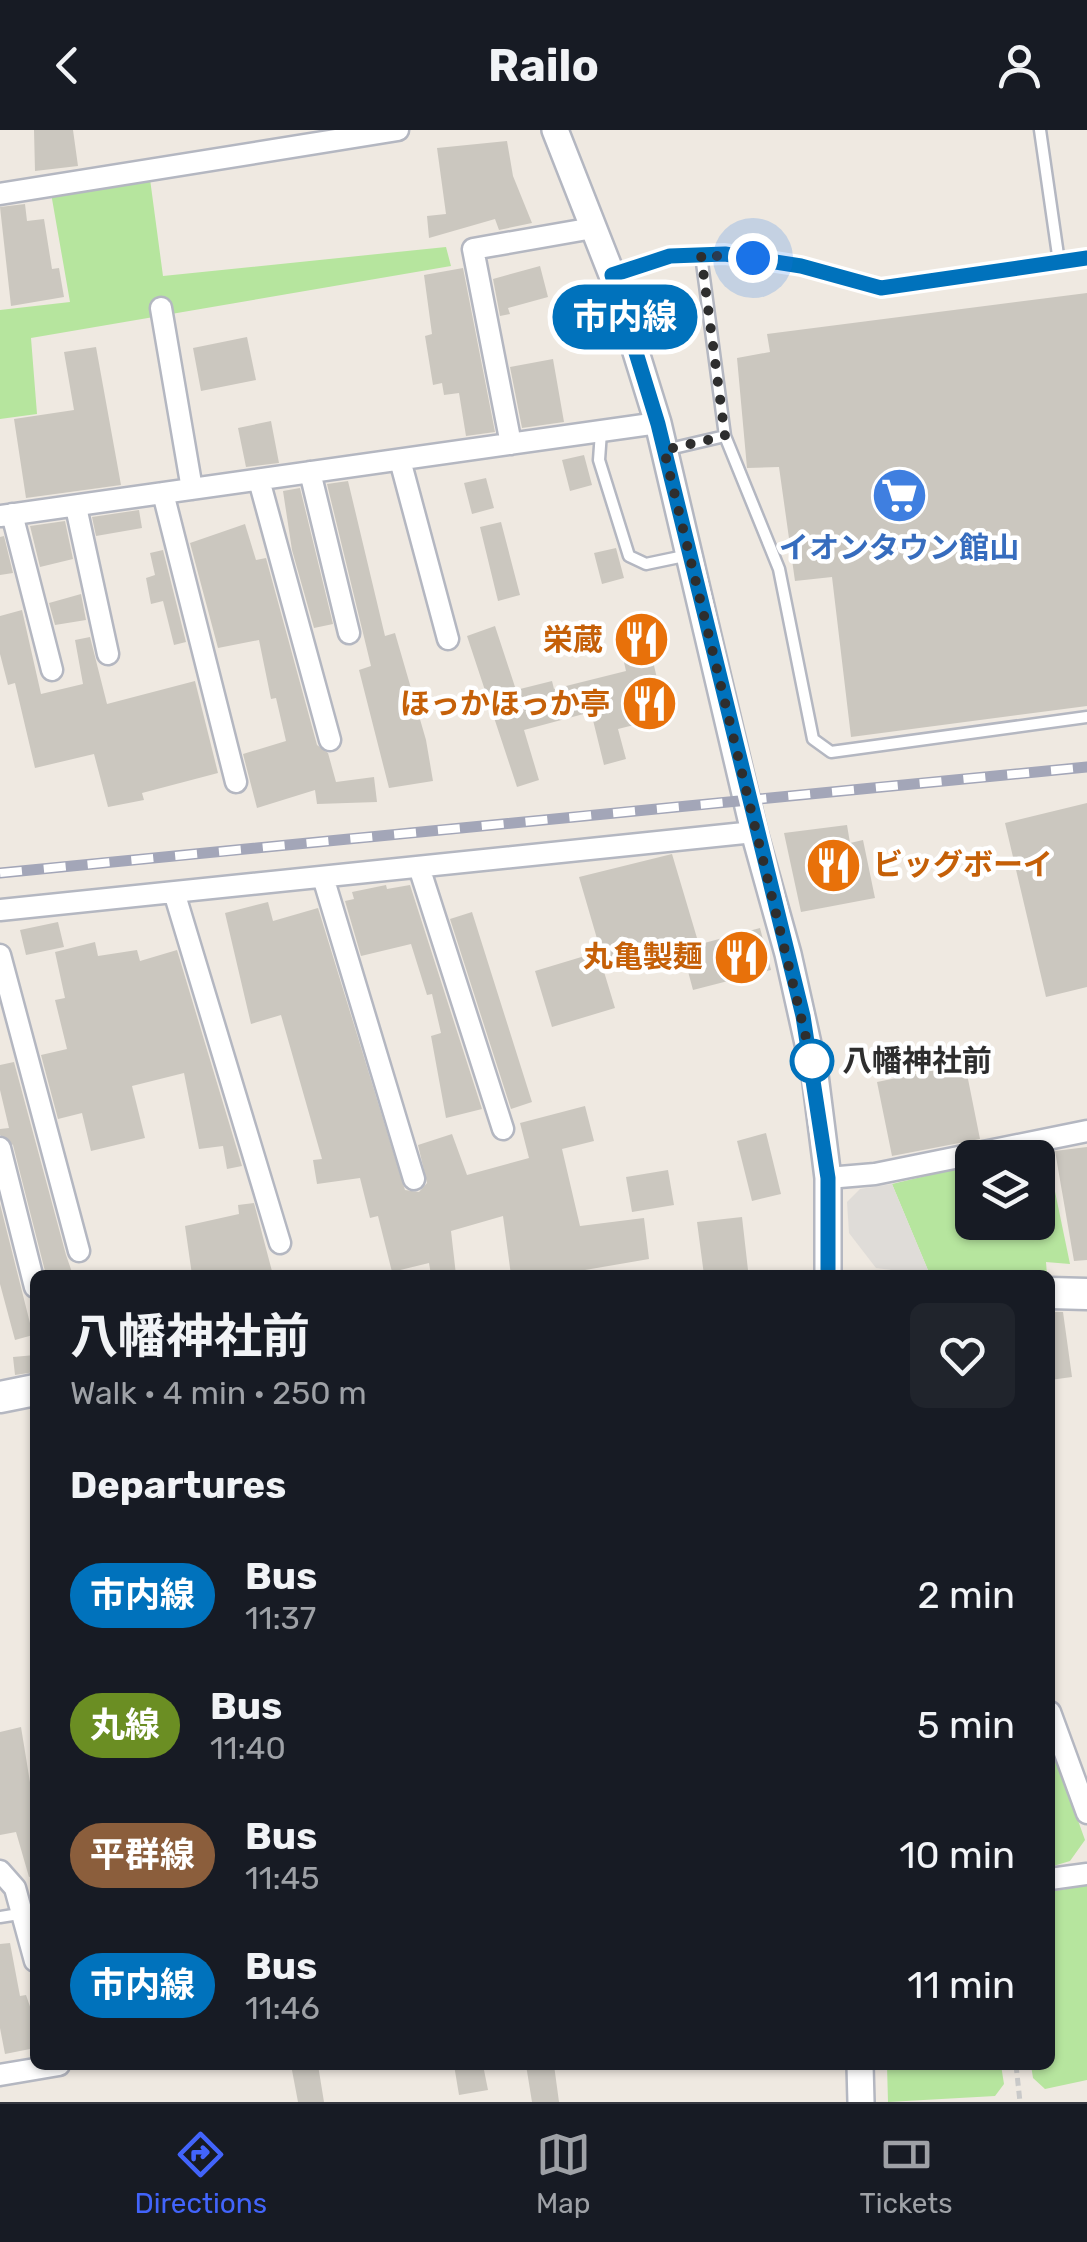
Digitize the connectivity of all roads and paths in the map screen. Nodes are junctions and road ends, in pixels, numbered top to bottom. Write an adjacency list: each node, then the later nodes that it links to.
1 (398, 130): 4 (street)
2 (554, 130): 5 (street)
3 (1040, 130): 8 (lane)
4 (0, 194)
5 (593, 228): 9 (street); 14 (street)
6 (701, 255): 8 (lane); 9 (lane); 13 (lane)
7 (1087, 258): 8 (lane)
8 (1058, 262)
9 (612, 275): 11 (street)
10 (162, 308): 19 (street)
11 (658, 424): 12 (street); 15 (street)
12 (600, 432): 14 (street); 23 (lane)
13 (725, 436): 15 (lane); 28 (lane)
14 (511, 444): 16 (street)
15 (664, 450): 23 (street)
16 (400, 460): 17 (street); 25 (street)
17 (310, 472): 18 (street); 24 (street)
18 (259, 480): 19 (street); 29 (street)
19 (192, 489): 20 (street)
20 (163, 493): 21 (street); 30 (street)
21 (76, 507): 22 (street); 26 (street)
22 (6, 515): 27 (street)
23 (690, 555): 31 (street)
24 (348, 632)
25 (448, 639)
26 (108, 654)
27 (52, 670)
28 (1087, 717)
29 (330, 740)
30 (236, 782)
31 (754, 832): 32 (street); 40 (street)
32 (419, 867): 33 (street); 37 (street)
33 (323, 877): 34 (street); 41 (street)
34 (174, 892): 35 (street); 42 (street)
35 (0, 910)
36 (0, 955): 43 (street)
37 (503, 1129)
38 (1087, 1130): 40 (street)
39 (0, 1148): 44 (street)
40 (828, 1178): 45 (street)
41 (414, 1179)
42 (280, 1244)
43 (79, 1251)
44 (30, 1270)
45 (828, 1270)
46 (1055, 1293): 47 (main road)
47 (1087, 1294)
48 (30, 1390): 49 (main road)
49 (1, 1392)
50 (1055, 1726): 51 (street)
51 (1087, 1814)
52 (0, 1872): 55 (street)
53 (1087, 1874): 54 (street)
54 (1055, 1878)
55 (10, 1915): 56 (street)
56 (30, 1953)
57 (30, 2070): 60 (street)
58 (860, 2070): 61 (street)
59 (1017, 2070): 62 (path)
60 (0, 2075)
61 (861, 2102)
62 (1020, 2102)

